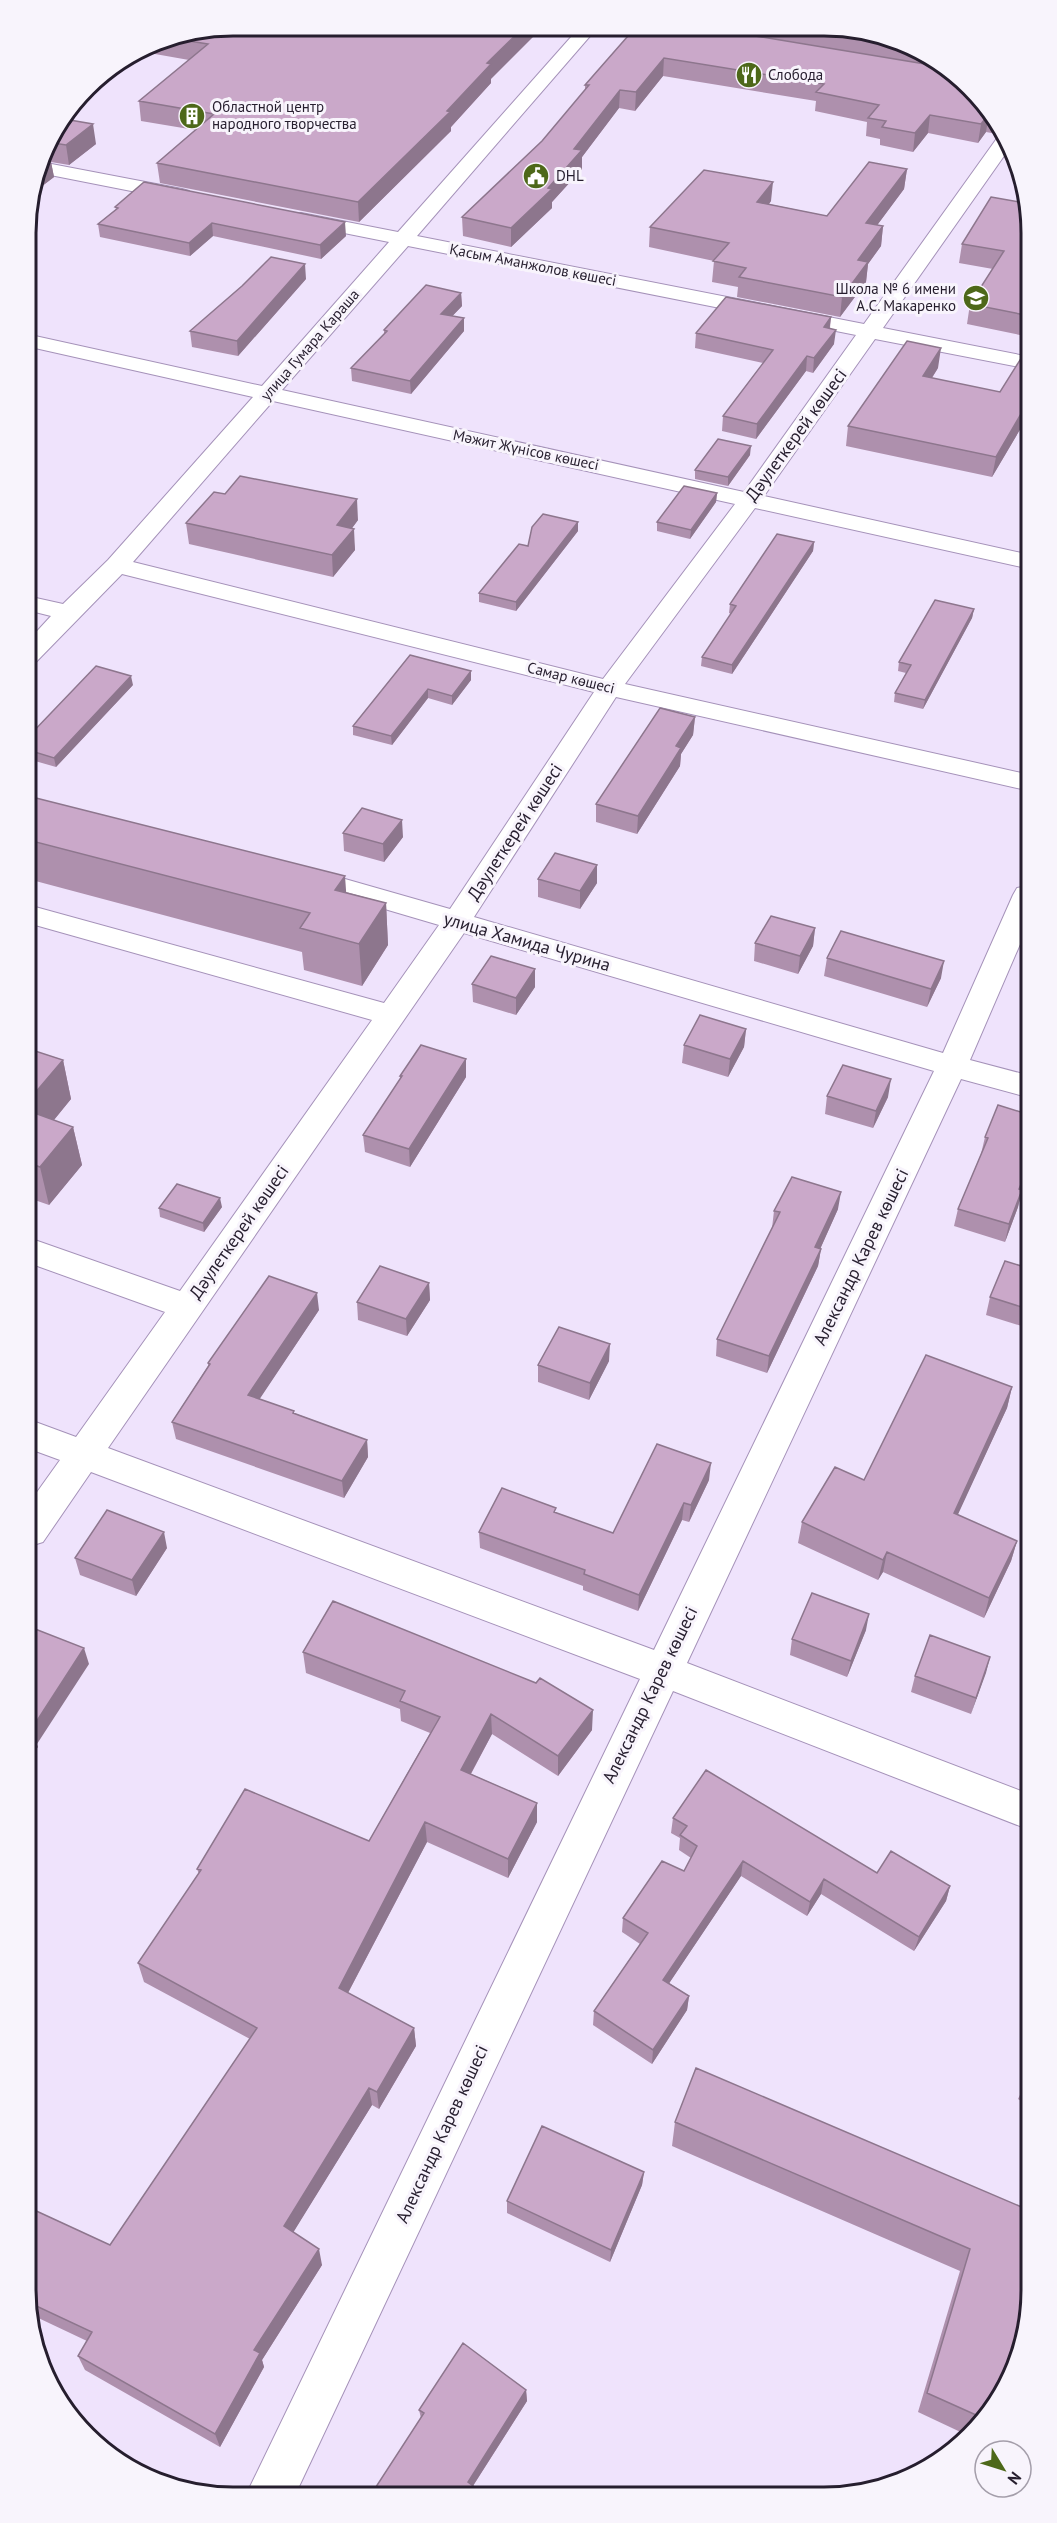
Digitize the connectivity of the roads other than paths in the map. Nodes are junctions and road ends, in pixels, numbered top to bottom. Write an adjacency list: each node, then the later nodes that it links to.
1 (581, 36): 6 (street, улица Гумара Караша)
2 (1001, 146): 7 (street, Дәулеткерей көшесі)
3 (48, 168): 4 (street)
4 (198, 198)
5 (278, 214): 6 (street, Қасым Аманжолов көшесі)
6 (403, 239): 7 (street, Қасым Аманжолов көшесі); 10 (street, улица Гумара Караша)
7 (870, 332): 9 (street, Қасым Аманжолов көшесі); 11 (street, Дәулеткерей көшесі)
8 (36, 342): 10 (street, Мәжит Жүнісов көшесі)
9 (1021, 362)
10 (268, 393): 11 (street, Мәжит Жүнісов көшесі); 13 (street, улица Гумара Караша)
11 (750, 499): 12 (street, Мәжит Жүнісов көшесі); 17 (street, Дәулеткерей көшесі)
12 (1021, 560)
13 (117, 565): 15 (street, улица Гумара Караша); 17 (street, Самар көшесі)
14 (36, 605): 15 (street)
15 (68, 613): 16 (street, улица Гумара Караша)
16 (36, 647)
17 (609, 688): 18 (street, Самар көшесі); 22 (street, Дәулеткерей көшесі)
18 (1021, 781)
19 (277, 868): 22 (street, улица Хамида Чурина)
20 (1021, 909): 24 (street, Александр Карев көшесі)
21 (36, 916): 23 (street)
22 (458, 921): 23 (street, Дәулеткерей көшесі); 24 (street, улица Хамида Чурина)
23 (391, 1015): 27 (street, Дәулеткерей көшесі)
24 (952, 1066): 25 (street, улица Хамида Чурина); 31 (street, Александр Карев көшесі)
25 (1021, 1084)
26 (36, 1252): 27 (street)
27 (187, 1306): 29 (street, Дәулеткерей көшесі)
28 (36, 1436): 29 (street)
29 (83, 1454): 30 (street, Дәулеткерей көшесі); 31 (street)
30 (36, 1522)
31 (662, 1670): 32 (street); 33 (street, Александр Карев көшесі)
32 (1021, 1809)
33 (274, 2487)

